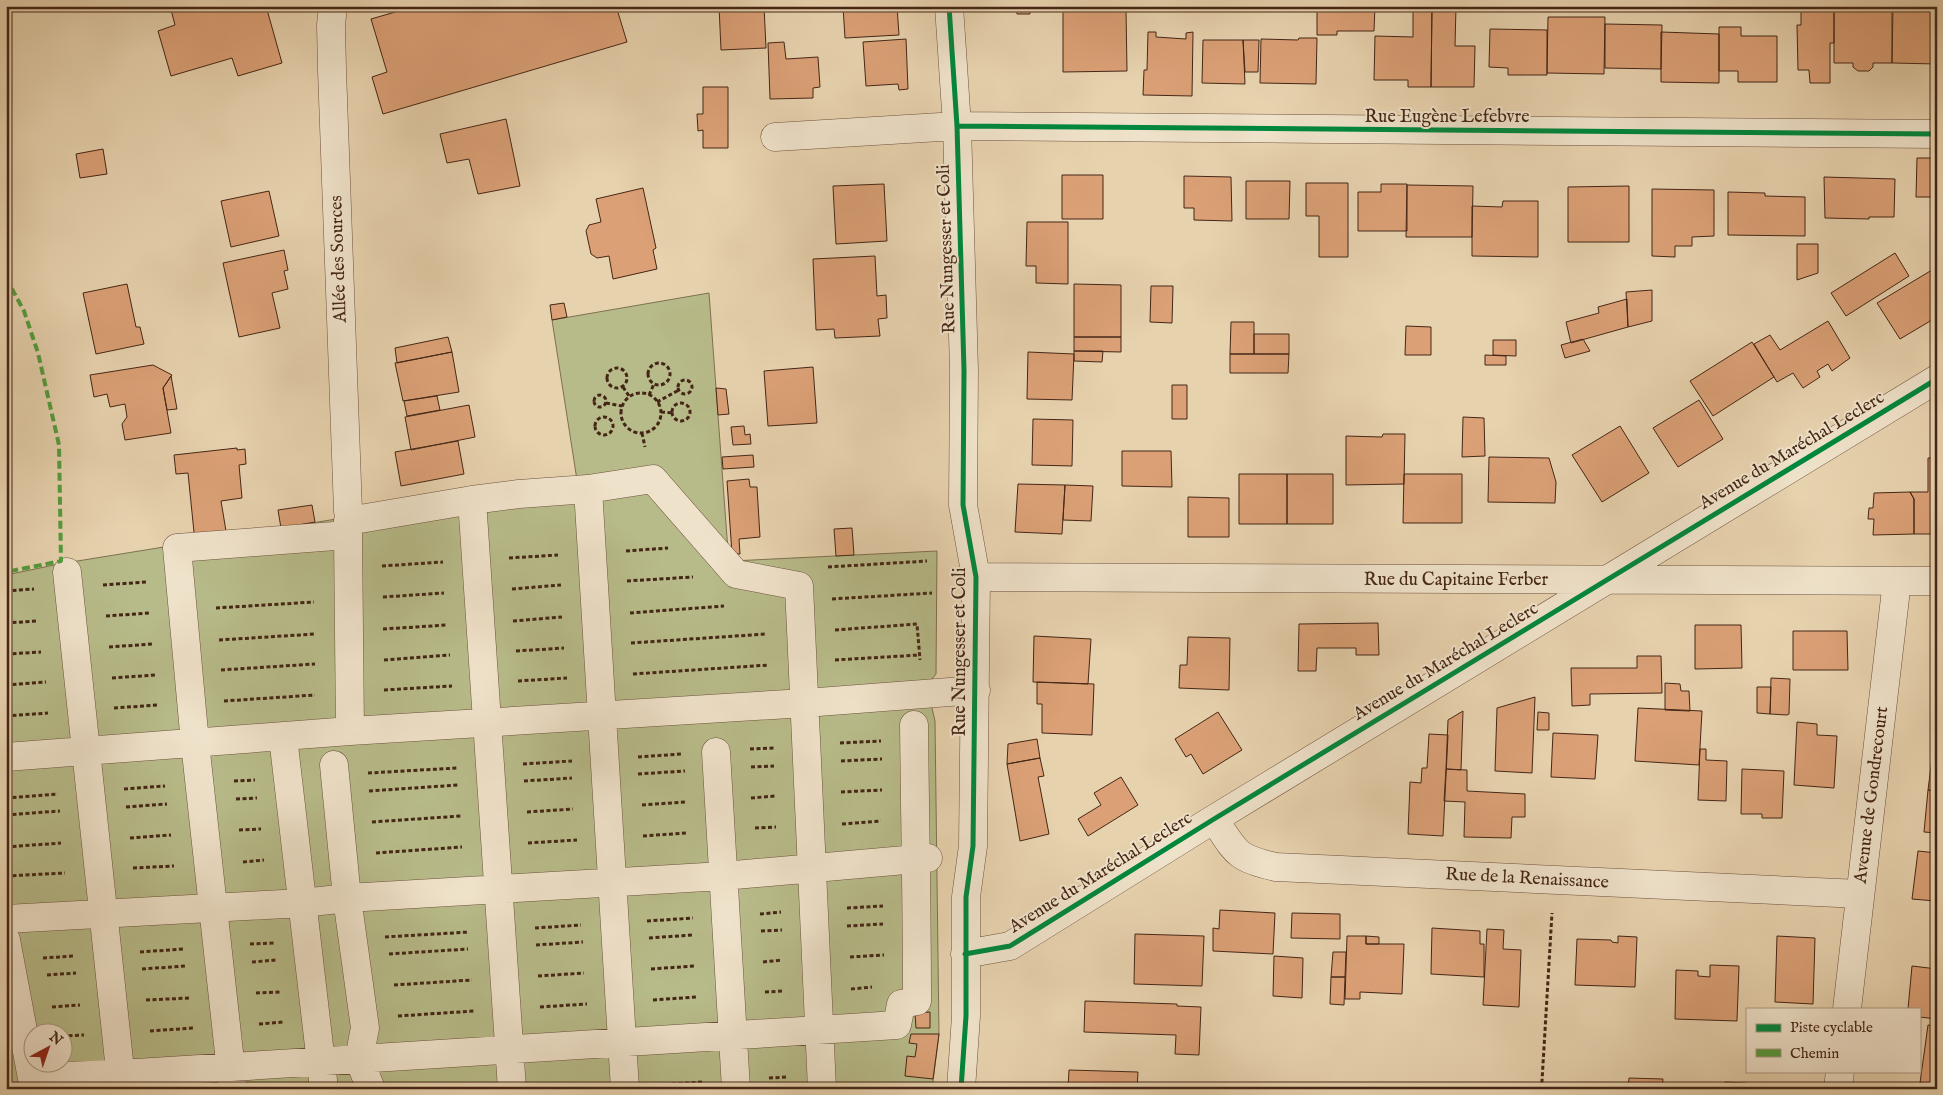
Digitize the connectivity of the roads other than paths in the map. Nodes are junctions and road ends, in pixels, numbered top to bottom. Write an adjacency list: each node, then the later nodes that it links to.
1 (333, 6): 9 (street, Allée des Sources)
2 (949, 6): 3 (street, Rue Nungesser et Coli)
3 (957, 126): 4 (street, Rue Eugène Lefebvre); 5 (street, Rue Eugène Lefebvre); 11 (street, Rue Nungesser et Coli)
4 (1937, 134)
5 (776, 137)
6 (1937, 379): 12 (street, Avenue du Maréchal Leclerc)
7 (588, 489): 8 (street); 16 (street); 17 (street)
8 (472, 500): 9 (street); 18 (street)
9 (348, 523): 20 (street, Allée des Sources); 22 (street)
10 (67, 572): 23 (street)
11 (976, 578): 12 (street, Rue du Capitaine Ferber); 15 (street, Rue Nungesser et Coli)
12 (1606, 580): 13 (street, Rue du Capitaine Ferber); 27 (street, Avenue du Maréchal Leclerc)
13 (1897, 581): 14 (street, Rue du Capitaine Ferber); 33 (street, Avenue de Gondrecourt)
14 (1937, 581)
15 (976, 690): 16 (street); 39 (street, Rue Nungesser et Coli)
16 (805, 704): 17 (street); 29 (street)
17 (603, 716): 18 (street); 31 (street)
18 (487, 723): 20 (street); 32 (street)
19 (914, 725): 28 (street)
20 (350, 731): 21 (street)
21 (283, 737): 22 (street); 35 (street)
22 (195, 743): 23 (street); 36 (street)
23 (85, 752): 25 (street); 37 (street)
24 (716, 752): 30 (street)
25 (6, 757)
26 (334, 765): 34 (street)
27 (1214, 819): 33 (street, Rue de la Renaissance); 39 (street, Avenue du Maréchal Leclerc)
28 (922, 859): 29 (street); 42 (street)
29 (812, 868): 30 (street); 42 (street)
30 (723, 876): 31 (street); 43 (street)
31 (612, 882): 32 (street); 44 (street)
32 (497, 889): 34 (street); 45 (street)
33 (1860, 894): 41 (street, Avenue de Gondrecourt)
34 (347, 898): 35 (street); 46 (street)
35 (302, 903): 36 (street); 47 (street)
36 (213, 908): 37 (street); 49 (street)
37 (103, 914): 38 (street); 50 (street)
38 (6, 919)
39 (965, 954): 58 (street, Rue Nungesser et Coli)
40 (10, 959): 51 (street)
41 (1847, 1008)
42 (820, 1030): 43 (street); 57 (street)
43 (732, 1036): 44 (street); 56 (street)
44 (622, 1042): 45 (street); 55 (street)
45 (509, 1050): 46 (street); 54 (street)
46 (359, 1059): 47 (street); 53 (street)
47 (321, 1061): 49 (street); 52 (street)
48 (1840, 1072): 59 (street)
49 (232, 1078): 50 (street)
50 (121, 1081): 51 (street)
51 (33, 1083)
52 (324, 1089)
53 (371, 1089)
54 (512, 1089)
55 (625, 1089)
56 (736, 1089)
57 (822, 1089)
58 (961, 1089)
59 (1838, 1089)

